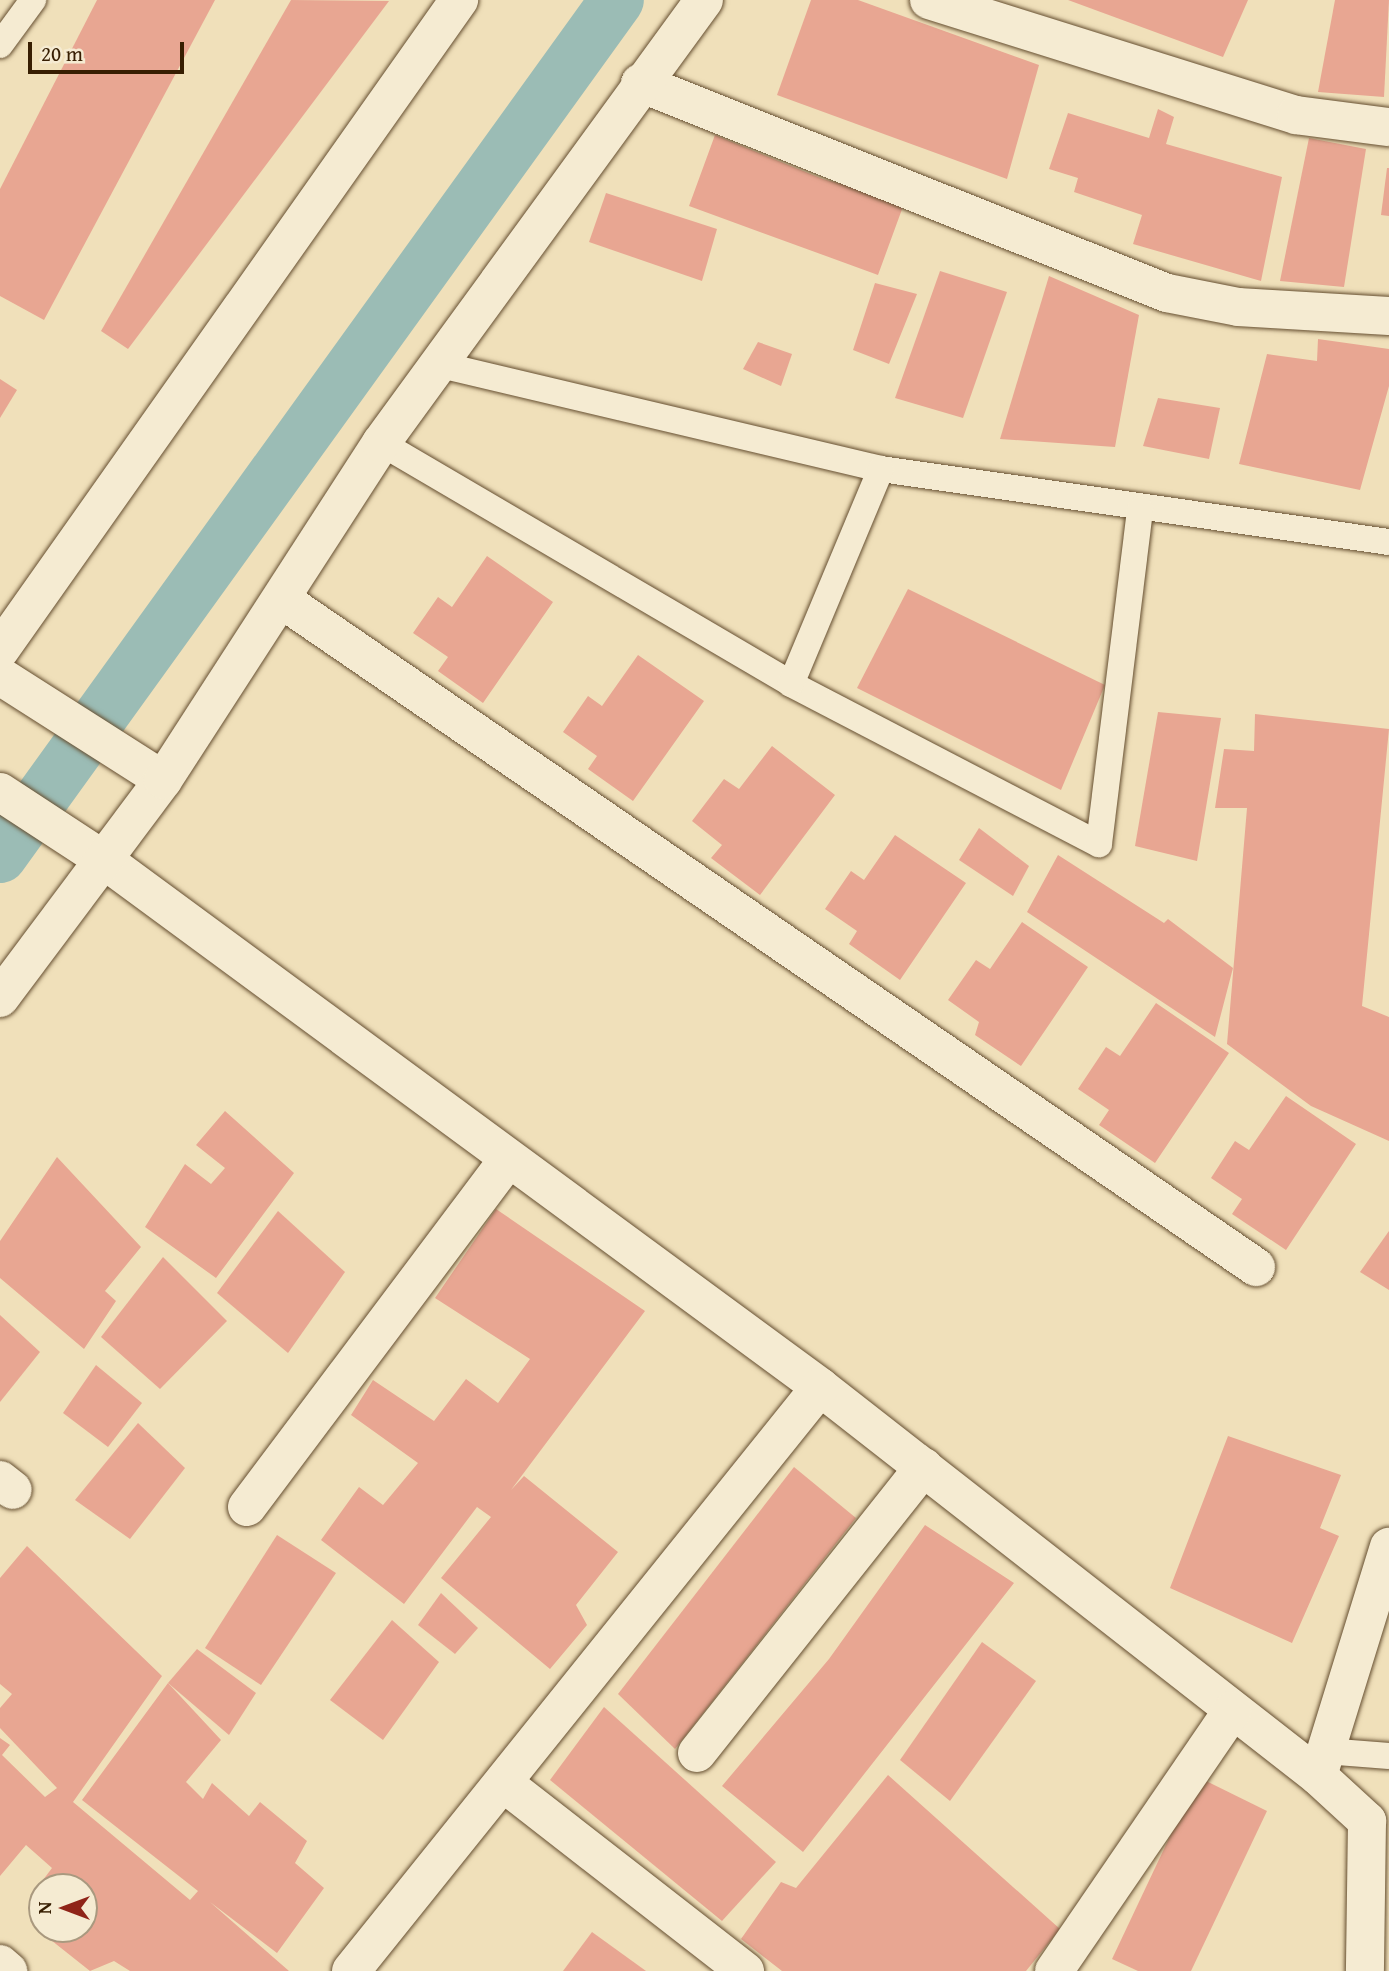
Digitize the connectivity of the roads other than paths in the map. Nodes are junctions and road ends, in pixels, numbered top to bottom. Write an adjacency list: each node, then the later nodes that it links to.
1 (33, 0): 5 (lane)
2 (459, 0): 15 (street)
3 (704, 0): 6 (street)
4 (929, 0): 7 (street)
5 (0, 46)
6 (640, 83): 8 (street); 9 (street)
7 (1389, 127)
8 (1389, 316)
9 (441, 365): 10 (street); 11 (lane)
10 (381, 443): 14 (street); 17 (lane)
11 (881, 469): 12 (lane); 17 (lane)
12 (1140, 510): 13 (lane); 17 (lane)
13 (1389, 542)
14 (281, 599): 18 (street); 23 (street)
15 (0, 650)
16 (0, 676): 18 (street)
17 (791, 684)
18 (163, 780): 20 (street)
19 (0, 792): 20 (street)
20 (104, 860): 21 (street); 22 (street)
21 (0, 998)
22 (508, 1159): 24 (street); 26 (street)
23 (1256, 1268)
24 (820, 1387): 25 (street); 32 (street)
25 (924, 1467): 28 (street); 29 (street)
26 (247, 1507)
27 (1389, 1547): 31 (street)
28 (1233, 1710): 31 (street); 37 (street)
29 (697, 1753)
30 (1389, 1756): 31 (lane)
31 (1321, 1763): 38 (street)
32 (506, 1785): 34 (street); 36 (street)
33 (0, 1964): 35 (street)
34 (732, 1967)
35 (8, 1971)
36 (351, 1971)
37 (1054, 1971)
38 (1365, 1971)

